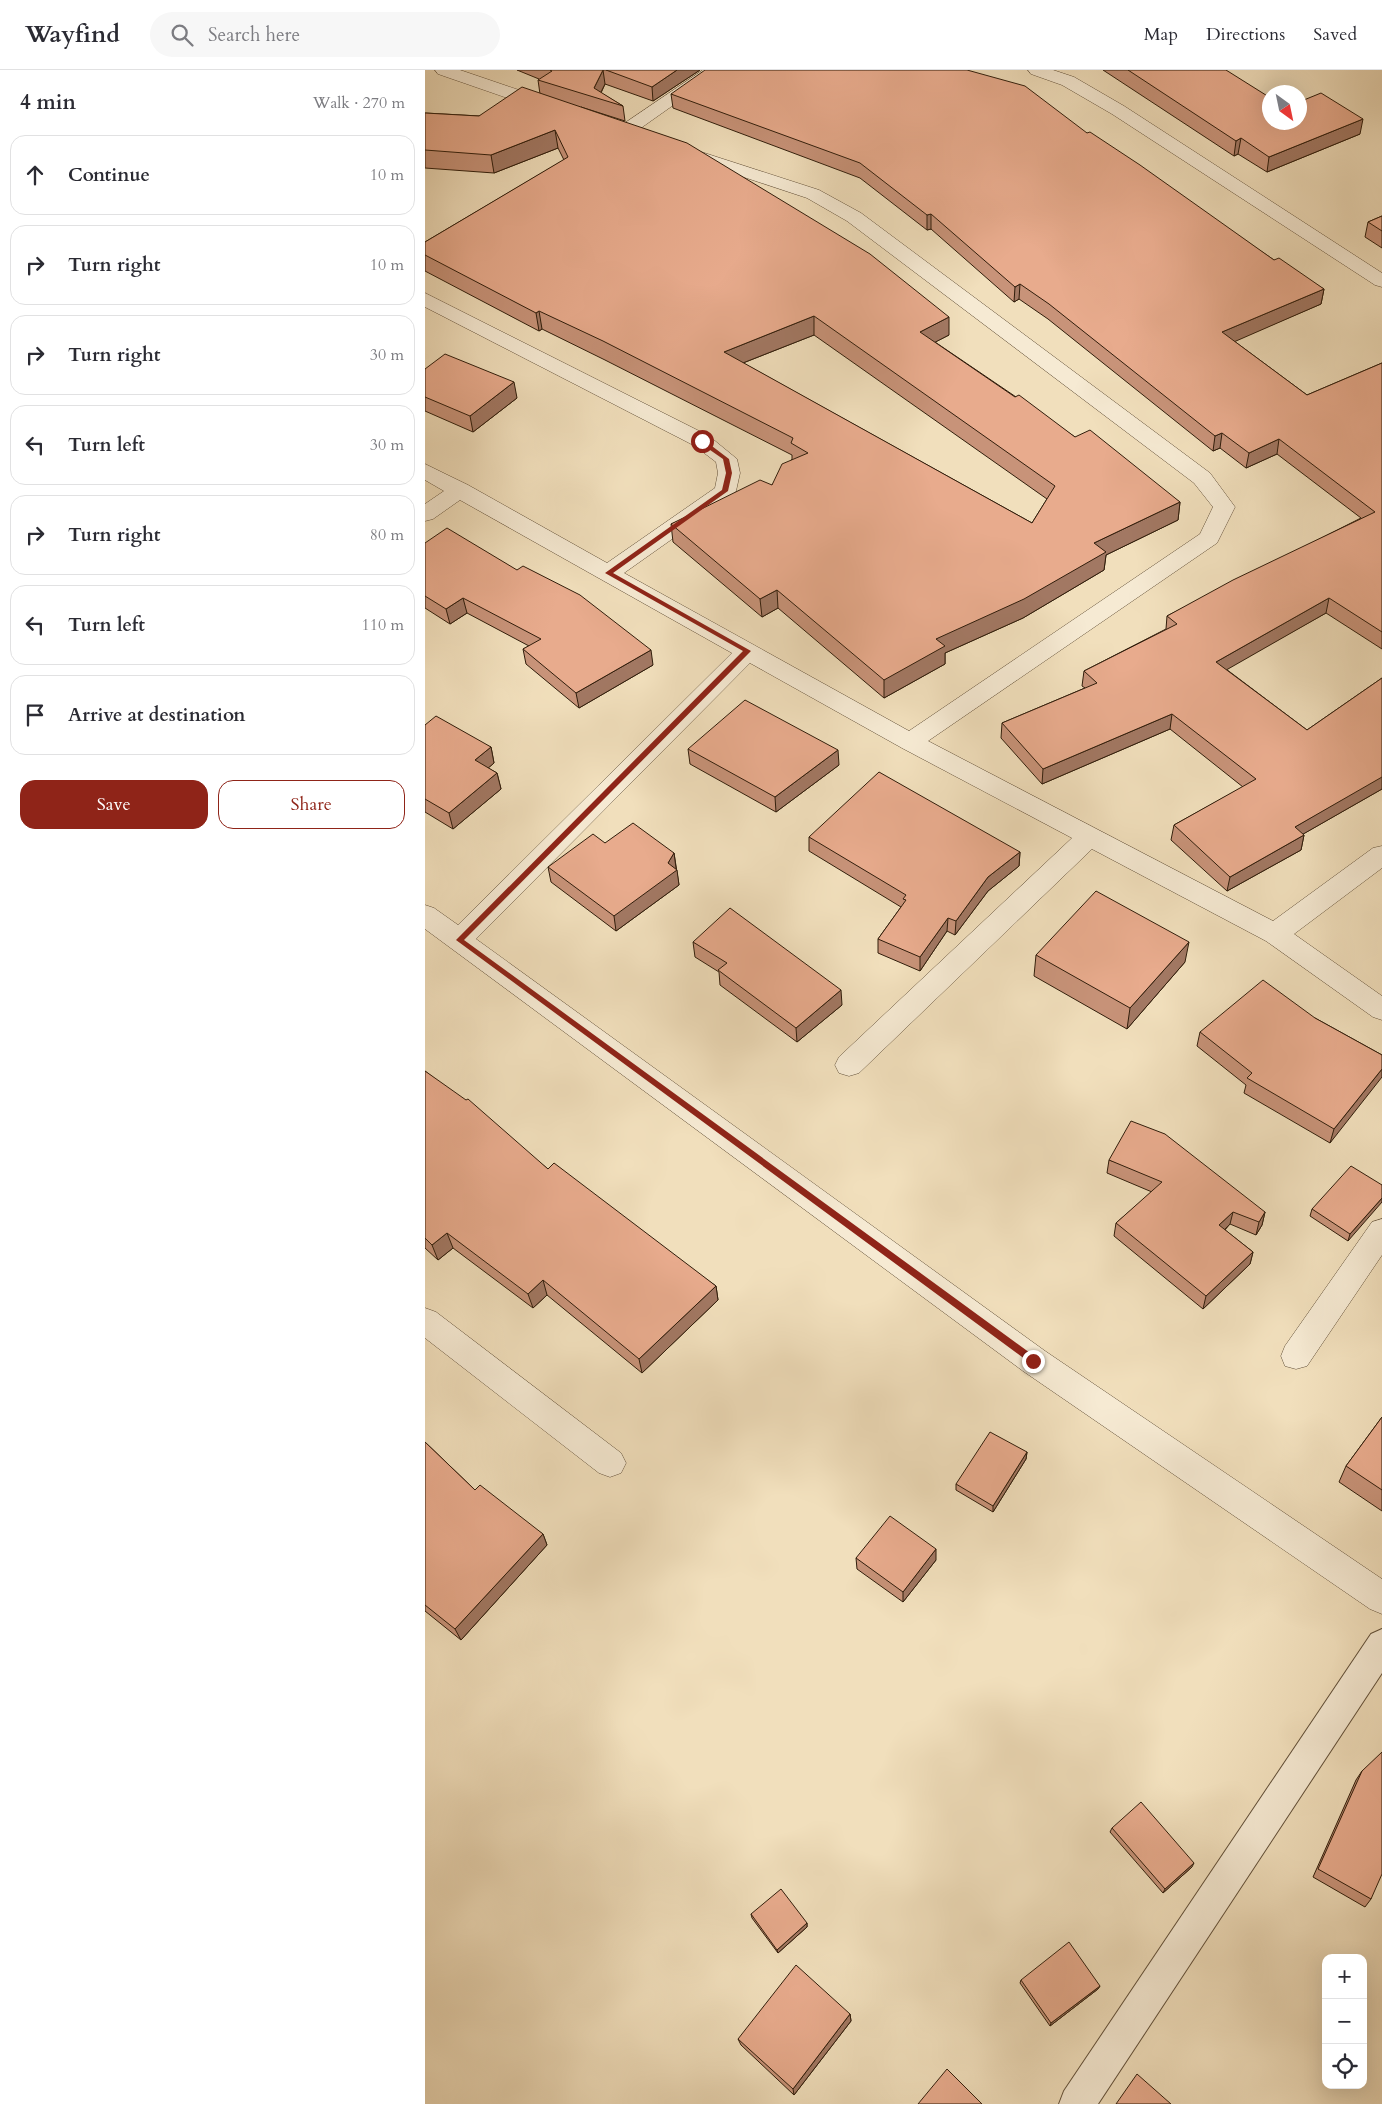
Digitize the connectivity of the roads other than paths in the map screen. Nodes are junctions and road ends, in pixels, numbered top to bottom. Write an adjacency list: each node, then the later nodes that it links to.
1 (443, 70): 4 (street)
2 (714, 70): 6 (street)
3 (1037, 70): 9 (street)
4 (568, 112)
5 (606, 125): 6 (street)
6 (625, 131): 7 (street)
7 (644, 138)
8 (672, 147): 16 (street)
9 (1382, 281)
10 (425, 299): 14 (street)
11 (425, 471): 12 (street)
12 (460, 490): 13 (street); 14 (street)
13 (425, 514)
14 (609, 573): 15 (street)
15 (747, 651): 16 (street); 21 (street)
16 (910, 742): 17 (street)
17 (1090, 836): 20 (street); 23 (street)
18 (1382, 855): 20 (street)
19 (425, 916): 21 (street)
20 (1275, 934): 22 (street)
21 (459, 940): 28 (street)
22 (1382, 1010)
23 (849, 1065)
24 (1382, 1231): 26 (street)
25 (425, 1321): 27 (street)
26 (1296, 1356)
27 (610, 1463)
28 (1382, 1598)
29 (1382, 1645): 30 (lane)
30 (1077, 2104)

